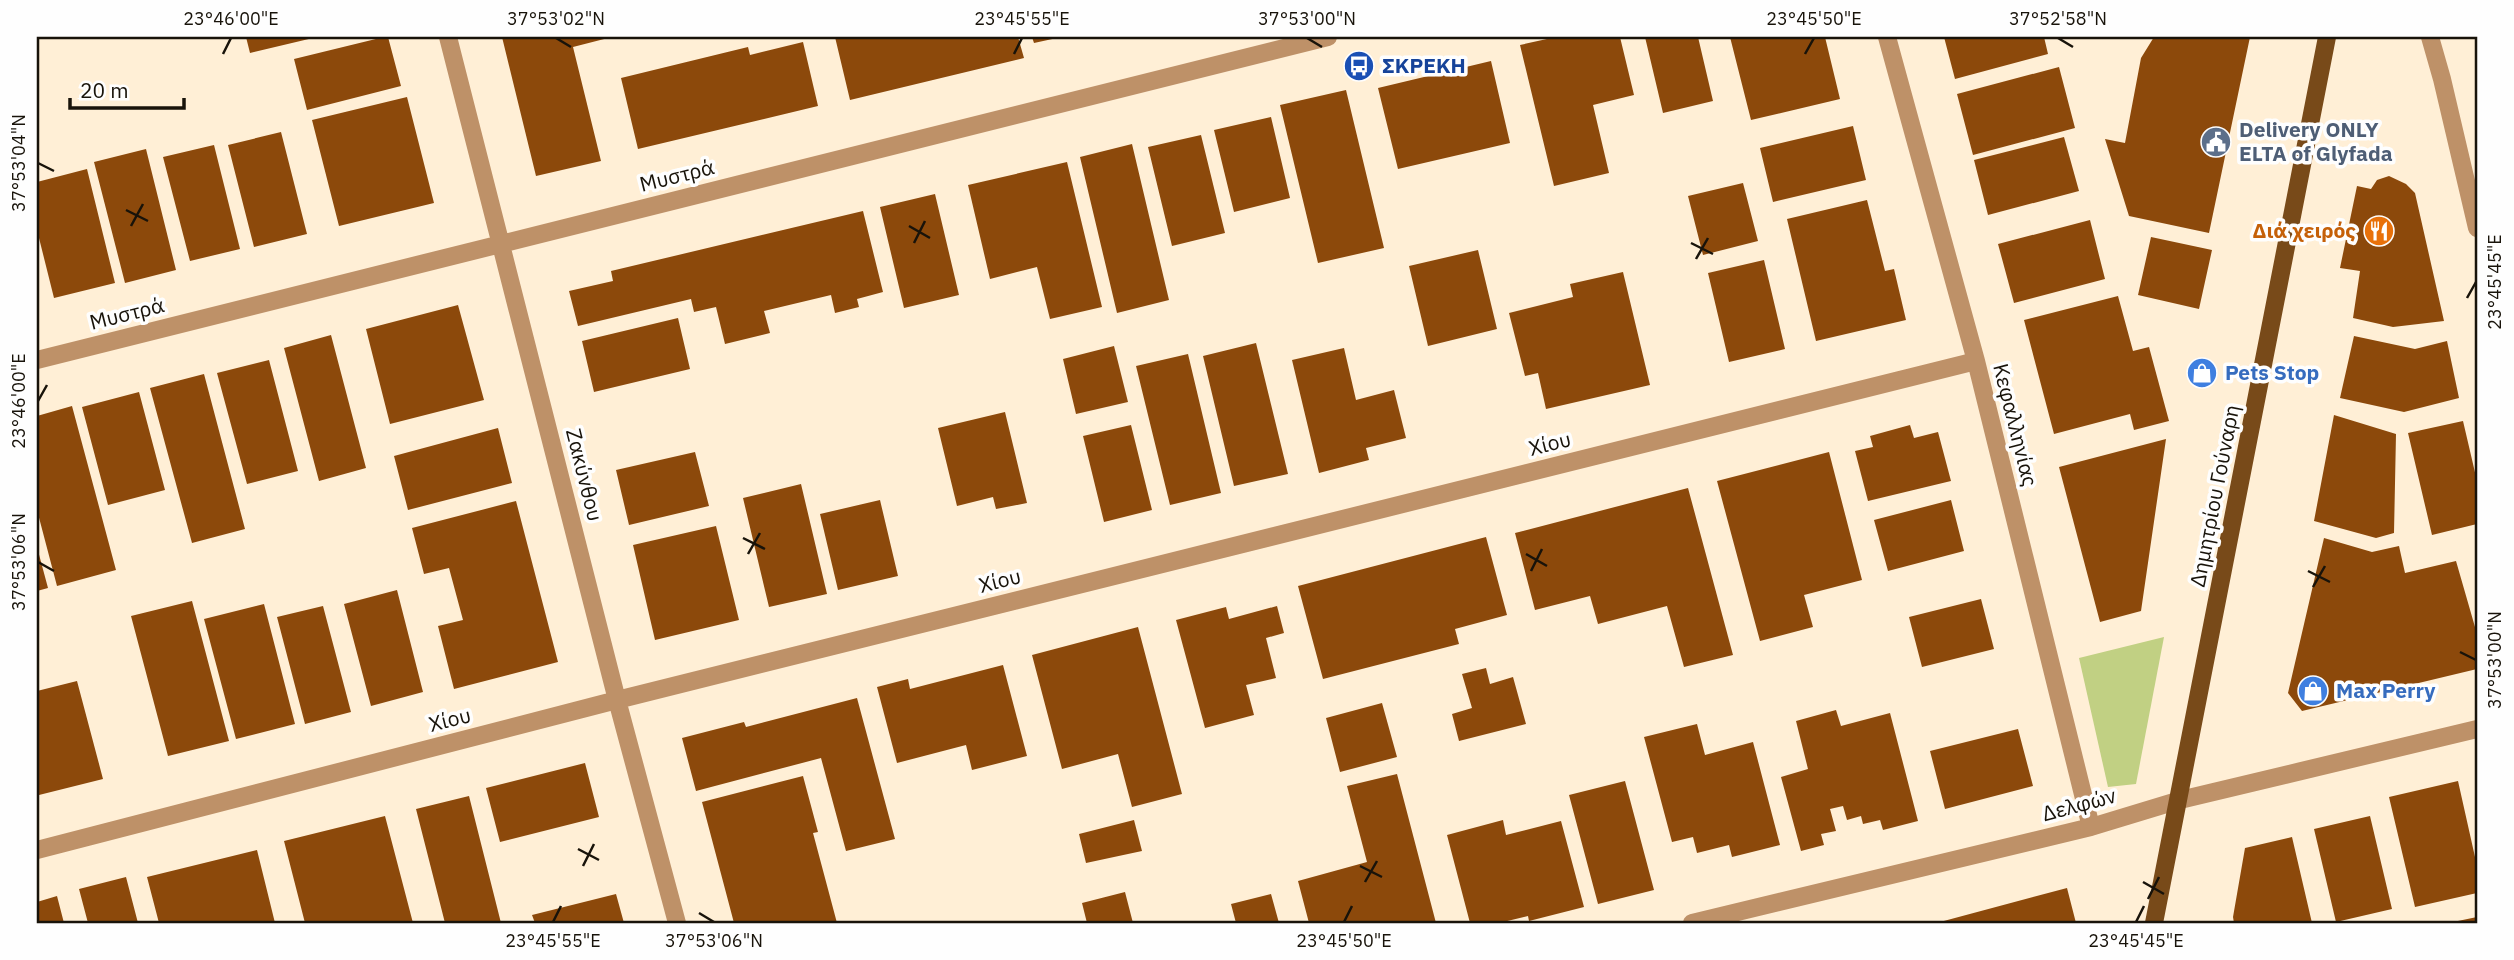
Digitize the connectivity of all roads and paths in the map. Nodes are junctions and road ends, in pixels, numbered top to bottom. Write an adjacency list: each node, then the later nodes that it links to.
1 (448, 37): 7 (street, Ζακύνθου)
2 (1328, 37): 7 (street, Μυστρά)
3 (1887, 37): 9 (street, Κεφαλληνίας)
4 (2327, 37): 12 (main road, Δημητρίου Γούναρη)
5 (2430, 37): 6 (street)
6 (2477, 228)
7 (502, 243): 8 (street, Μυστρά); 10 (street, Ζακύνθου)
8 (37, 360)
9 (1976, 361): 10 (street, Χίου); 13 (street, Κεφαλληνίας)
10 (617, 700): 14 (street, Χίου); 15 (street, Ζακύνθου)
11 (2477, 729): 12 (street, Δελφών)
12 (2180, 800): 13 (street, Δελφών); 17 (main road, Δημητρίου Γούναρη)
13 (2091, 827): 16 (street, Δελφών)
14 (37, 850)
15 (677, 923)
16 (1692, 923)
17 (2154, 923)

